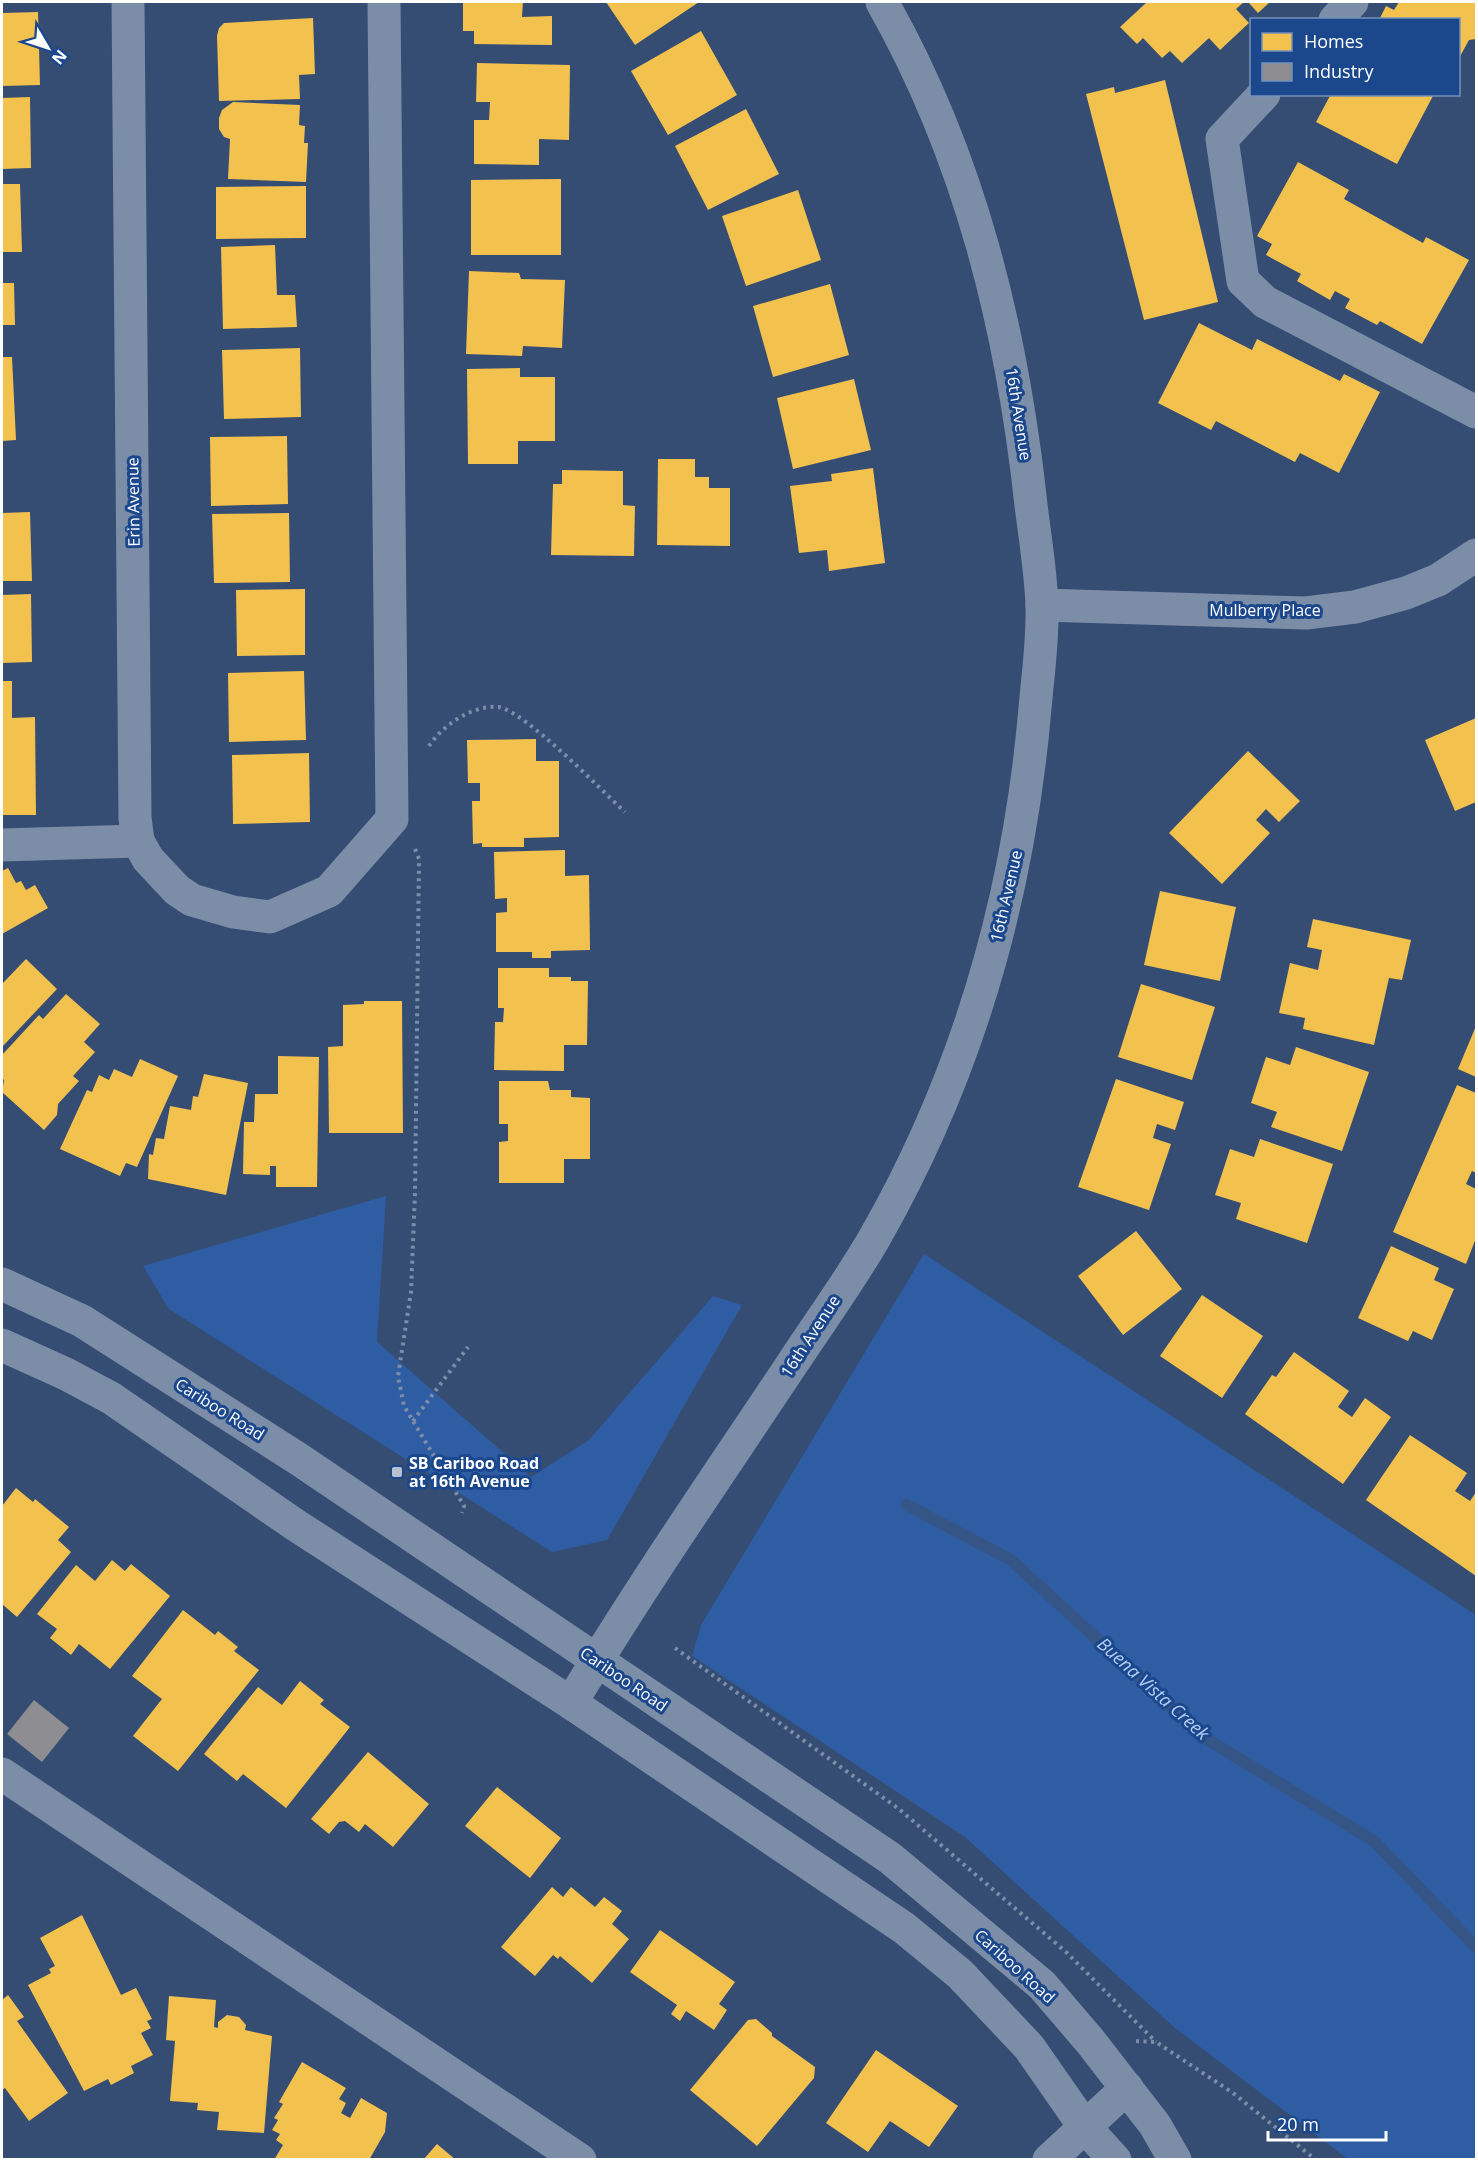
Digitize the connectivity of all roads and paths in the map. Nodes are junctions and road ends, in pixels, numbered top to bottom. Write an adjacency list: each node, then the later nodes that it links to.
1 (128, 2): 13 (street, Erin Avenue)
2 (384, 2): 12 (street)
3 (882, 2): 9 (street, 16th Avenue)
4 (1352, 2): 5 (street)
5 (1337, 18)
6 (1262, 96): 7 (street)
7 (1476, 412)
8 (1476, 555): 9 (street, Mulberry Place)
9 (1042, 605): 20 (street, 16th Avenue)
10 (423, 754): 11 (path)
11 (625, 812)
12 (392, 819): 13 (street, Erin Avenue); 18 (path)
13 (138, 841): 14 (street)
14 (2, 845)
15 (2, 1284): 20 (street, Cariboo Road)
16 (2, 1345): 21 (street)
17 (468, 1347): 18 (path)
18 (413, 1421): 19 (path)
19 (462, 1513)
20 (597, 1660): 21 (street, 16th Avenue); 24 (street, Cariboo Road)
21 (571, 1703): 26 (street)
22 (2, 1774): 27 (street)
23 (1156, 2042): 31 (path)
24 (1127, 2088): 25 (street, Cariboo Road); 26 (street)
25 (1155, 2125): 29 (street); 30 (street, Cariboo Road)
26 (1084, 2126): 28 (street); 29 (street)
27 (580, 2160)
28 (1049, 2160)
29 (1116, 2160)
30 (1175, 2160)
31 (1316, 2160)

